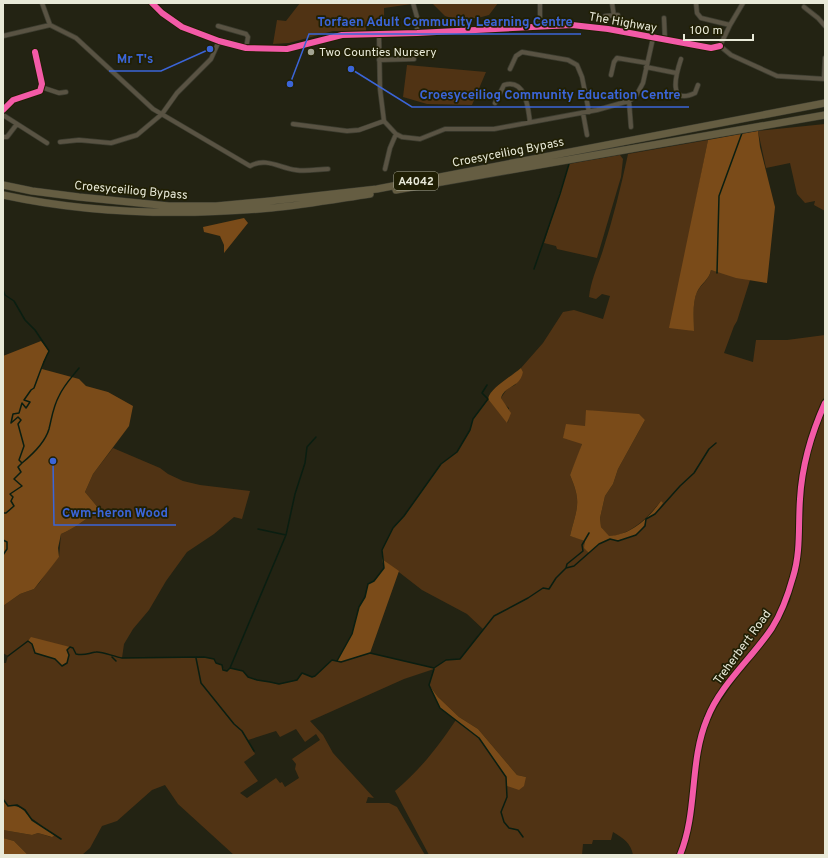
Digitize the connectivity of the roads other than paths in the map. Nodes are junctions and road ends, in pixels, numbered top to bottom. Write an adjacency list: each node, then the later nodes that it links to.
1 (42, 3): 11 (street)
2 (152, 3): 21 (street, The Highway)
3 (413, 3): 16 (street)
4 (540, 3): 12 (street)
5 (612, 3): 9 (street)
6 (696, 3): 13 (street)
7 (743, 3): 13 (street)
8 (804, 7): 15 (street)
9 (605, 16)
10 (664, 18): 20 (street)
11 (50, 25): 18 (street); 45 (street)
12 (540, 25): 16 (street, The Highway); 19 (street, The Highway)
13 (730, 25): 22 (street)
14 (218, 26): 23 (street)
15 (825, 26)
16 (417, 33): 17 (street, The Highway)
17 (379, 35): 23 (street, The Highway); 27 (street)
18 (3, 36)
19 (653, 38): 20 (street, The Highway); 29 (street)
20 (665, 40): 22 (street, The Highway)
21 (219, 41): 23 (street, The Highway); 45 (street)
22 (720, 46): 33 (street)
23 (246, 48)
24 (35, 52): 35 (street)
25 (825, 58): 33 (street)
26 (414, 59): 27 (street)
27 (379, 60): 48 (street)
28 (681, 60): 31 (street)
29 (647, 65): 31 (street); 32 (street); 39 (street)
30 (517, 68): 43 (street)
31 (676, 73): 34 (street)
32 (611, 75)
33 (824, 79)
34 (698, 85)
35 (41, 87): 36 (street); 42 (street)
36 (66, 92)
37 (498, 97): 38 (street); 40 (street); 49 (street)
38 (503, 100)
39 (629, 101): 43 (street); 52 (street)
40 (495, 103)
41 (825, 103): 60 (highway, Croesyceiliog Bypass / A4042)
42 (3, 110)
43 (589, 112): 44 (street)
44 (583, 113): 49 (street); 54 (street)
45 (162, 114): 56 (street); 58 (street)
46 (3, 115): 50 (street)
47 (825, 115): 61 (highway, Croesyceiliog Bypass / A4042)
48 (384, 120): 51 (street); 53 (street)
49 (530, 122): 53 (street)
50 (18, 124): 55 (street); 57 (street)
51 (293, 124)
52 (631, 127)
53 (396, 134): 59 (street)
54 (587, 135)
55 (3, 137)
56 (60, 142)
57 (47, 143)
58 (328, 168)
59 (385, 169)
60 (3, 185)
61 (3, 195)
62 (825, 403): 63 (street, Treherbert Road)
63 (680, 855)

